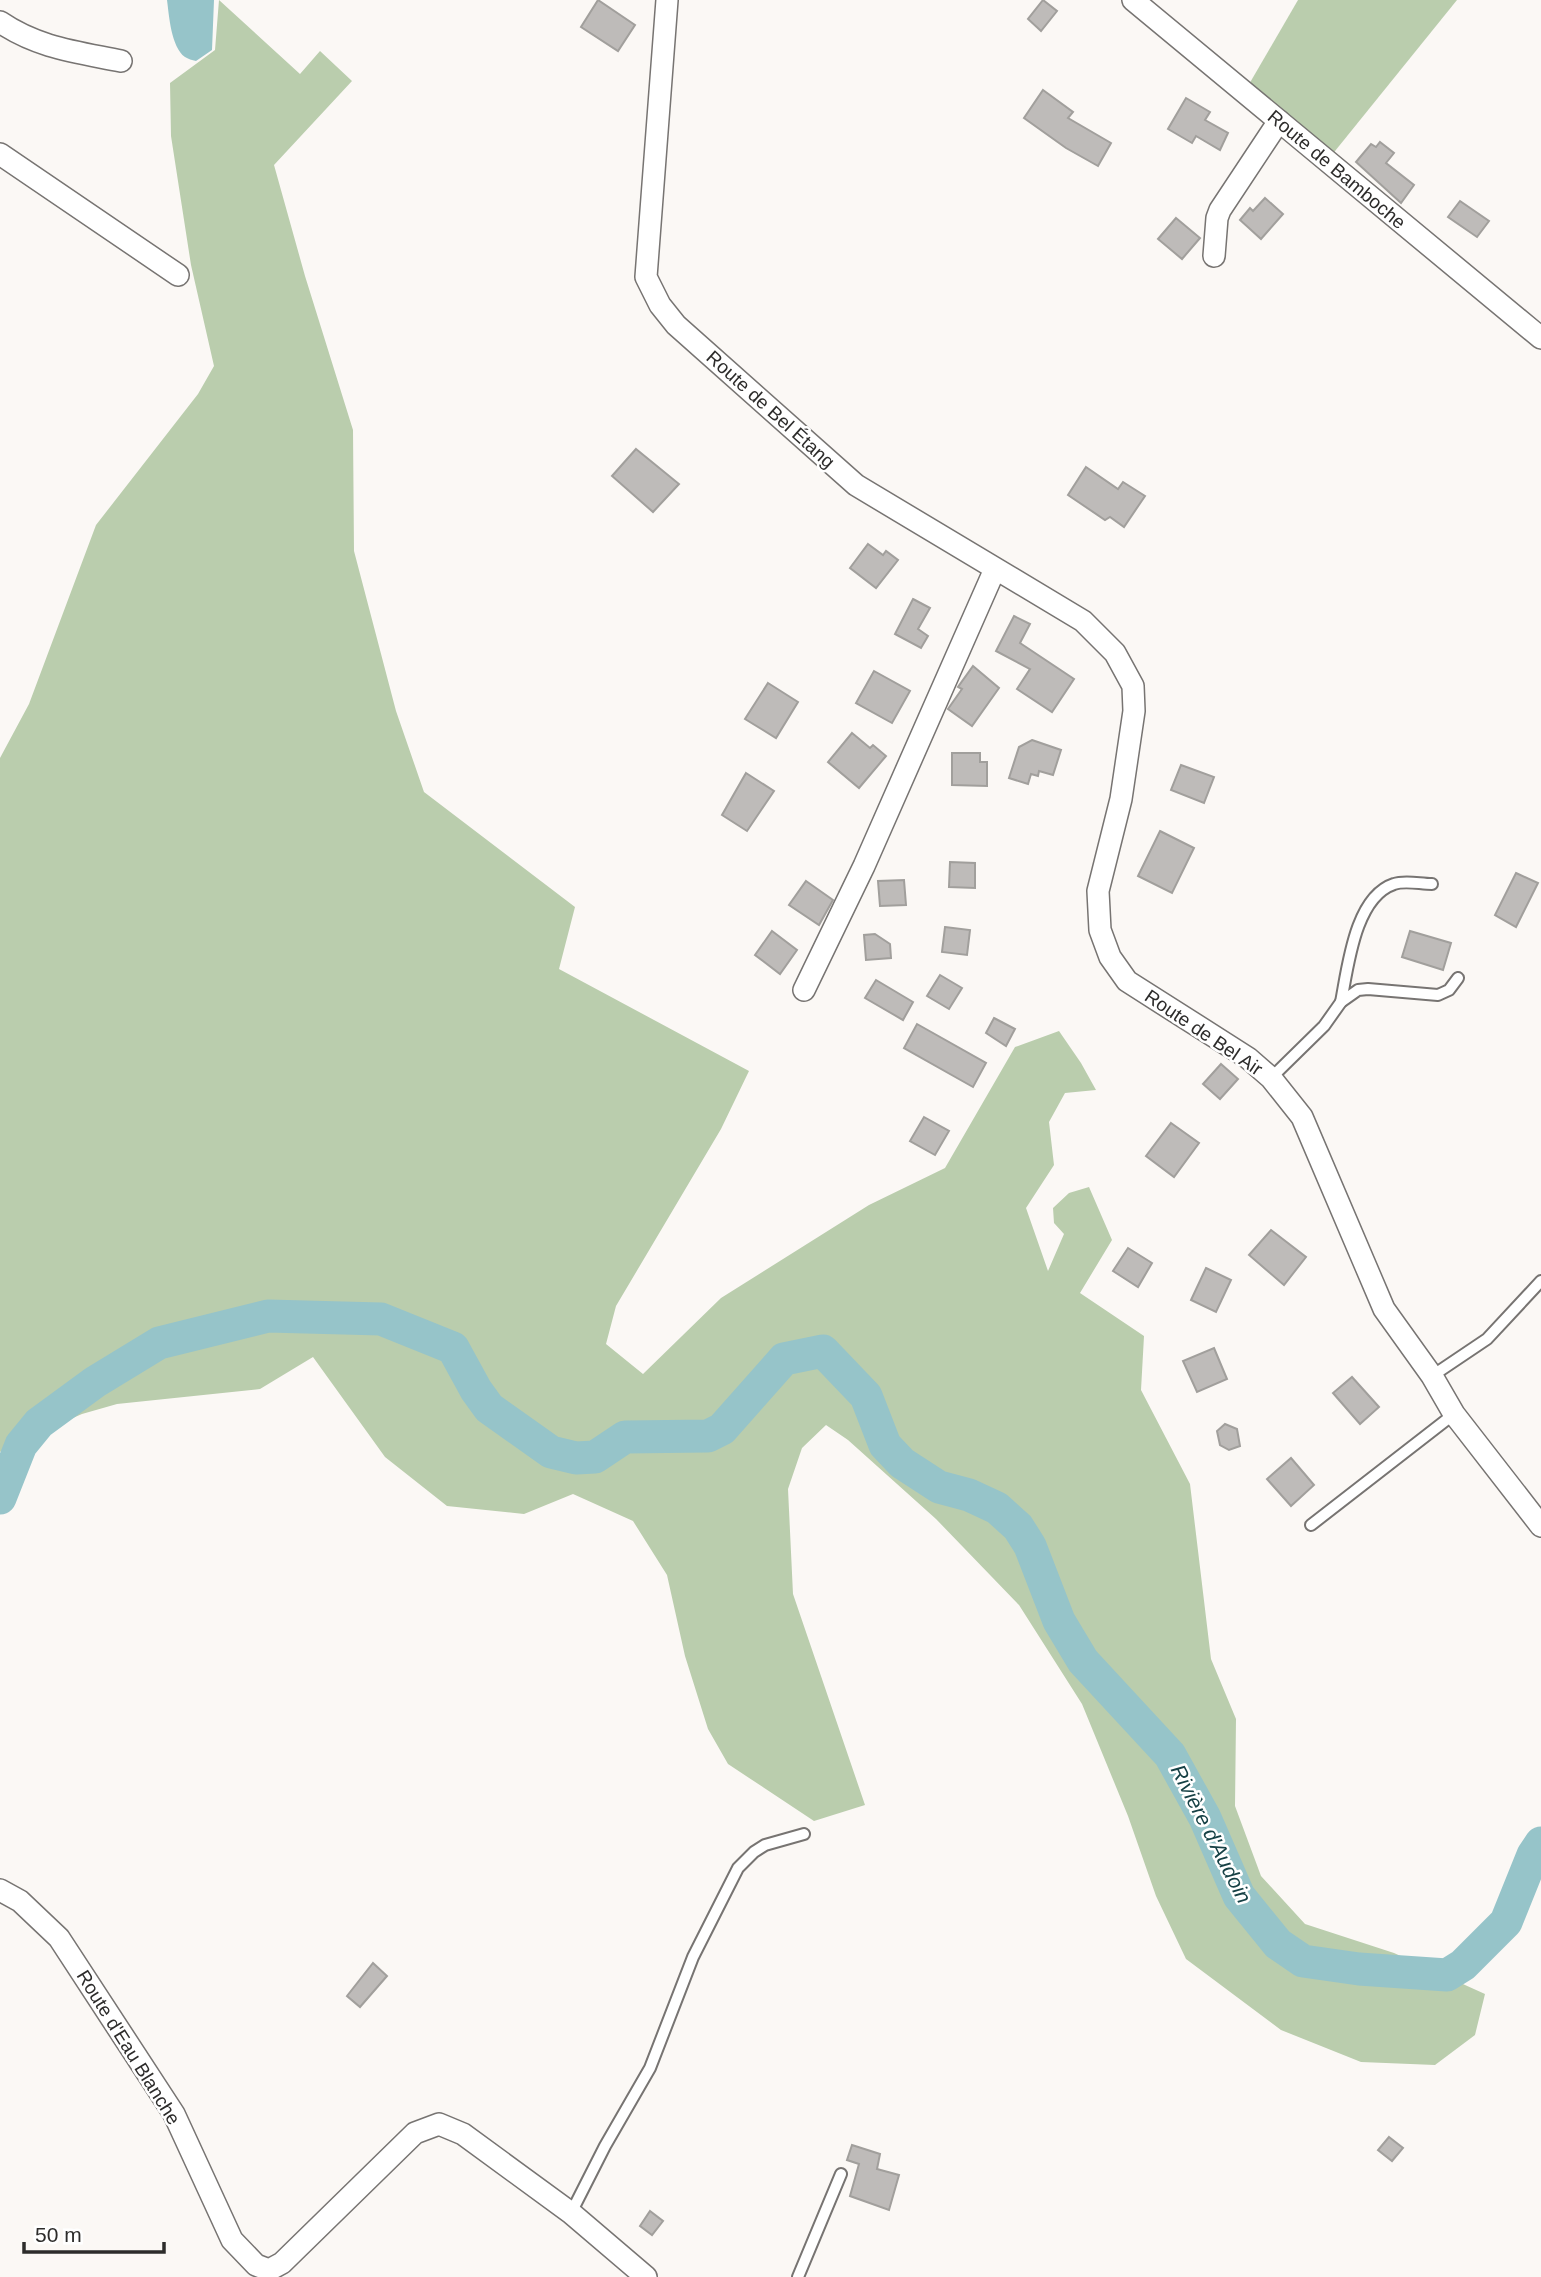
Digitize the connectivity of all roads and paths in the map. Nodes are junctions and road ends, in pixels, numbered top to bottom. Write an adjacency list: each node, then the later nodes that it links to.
1 (667, 0): 10 (street, Route de Bel Étang)
2 (1133, 0): 5 (street, Route de Bamboche)
3 (0, 22): 4 (street)
4 (121, 61)
5 (1279, 121): 7 (street); 9 (street, Route de Bamboche)
6 (0, 154): 8 (street)
7 (1214, 256)
8 (178, 275)
9 (1541, 338)
10 (995, 569): 11 (street, Route de Bel Étang); 14 (street)
11 (1133, 686): 16 (street, Route de Bel Air)
12 (1432, 884): 15 (lane)
13 (1458, 978): 15 (lane)
14 (804, 990)
15 (1341, 1002): 16 (lane)
16 (1271, 1078): 18 (street, Route de Bel Air)
17 (1541, 1281): 18 (lane)
18 (1432, 1376): 19 (street, Route de Bel Air)
19 (1454, 1414): 20 (lane); 21 (street, Route de Bel Air)
20 (1311, 1525)
21 (1541, 1526)
22 (804, 1834): 25 (lane)
23 (0, 1890): 25 (street, Route d'Eau Blanche)
24 (841, 2174): 27 (lane)
25 (571, 2213): 26 (street, Route d'Eau Blanche)
26 (646, 2277)
27 (798, 2277)

